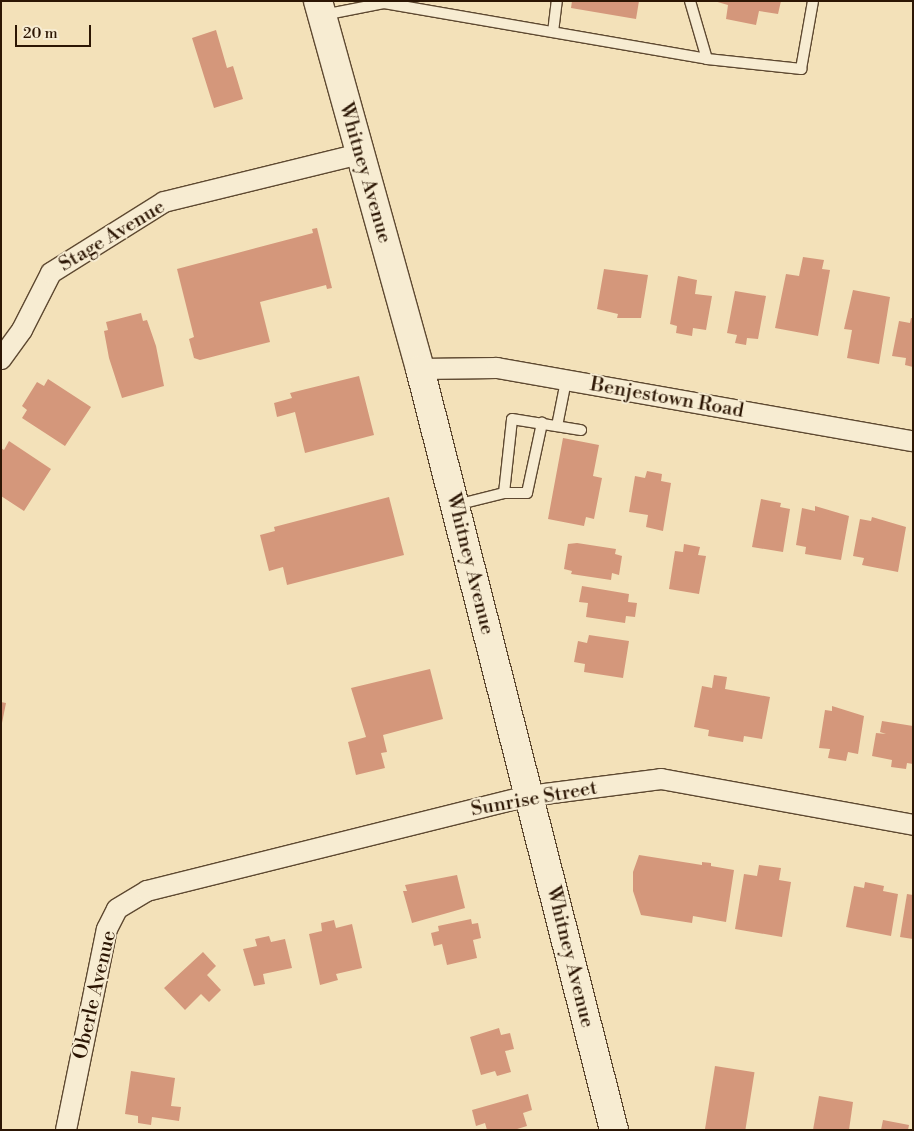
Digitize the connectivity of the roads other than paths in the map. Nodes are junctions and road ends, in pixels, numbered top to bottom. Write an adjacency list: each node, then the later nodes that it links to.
1 (557, 1): 5 (lane)
2 (690, 1): 6 (lane)
3 (813, 1): 6 (lane)
4 (320, 8): 5 (lane); 7 (main road, Whitney Avenue)
5 (553, 32): 6 (lane)
6 (707, 59)
7 (359, 154): 8 (street, Stage Avenue); 9 (main road, Whitney Avenue)
8 (1, 359)
9 (420, 369): 10 (street, Benjestown Road); 16 (main road, Whitney Avenue)
10 (566, 381): 12 (lane); 14 (street, Benjestown Road)
11 (542, 423): 12 (lane); 15 (lane); 15 (lane)
12 (557, 426): 13 (lane)
13 (581, 430)
14 (913, 441)
15 (504, 493): 16 (lane)
16 (455, 505): 17 (main road, Whitney Avenue)
17 (529, 796): 18 (street, Sunrise Street); 19 (street, Sunrise Street); 21 (main road, Whitney Avenue)
18 (913, 825)
19 (161, 887): 20 (street, Oberle Avenue)
20 (66, 1130)
21 (614, 1130)

